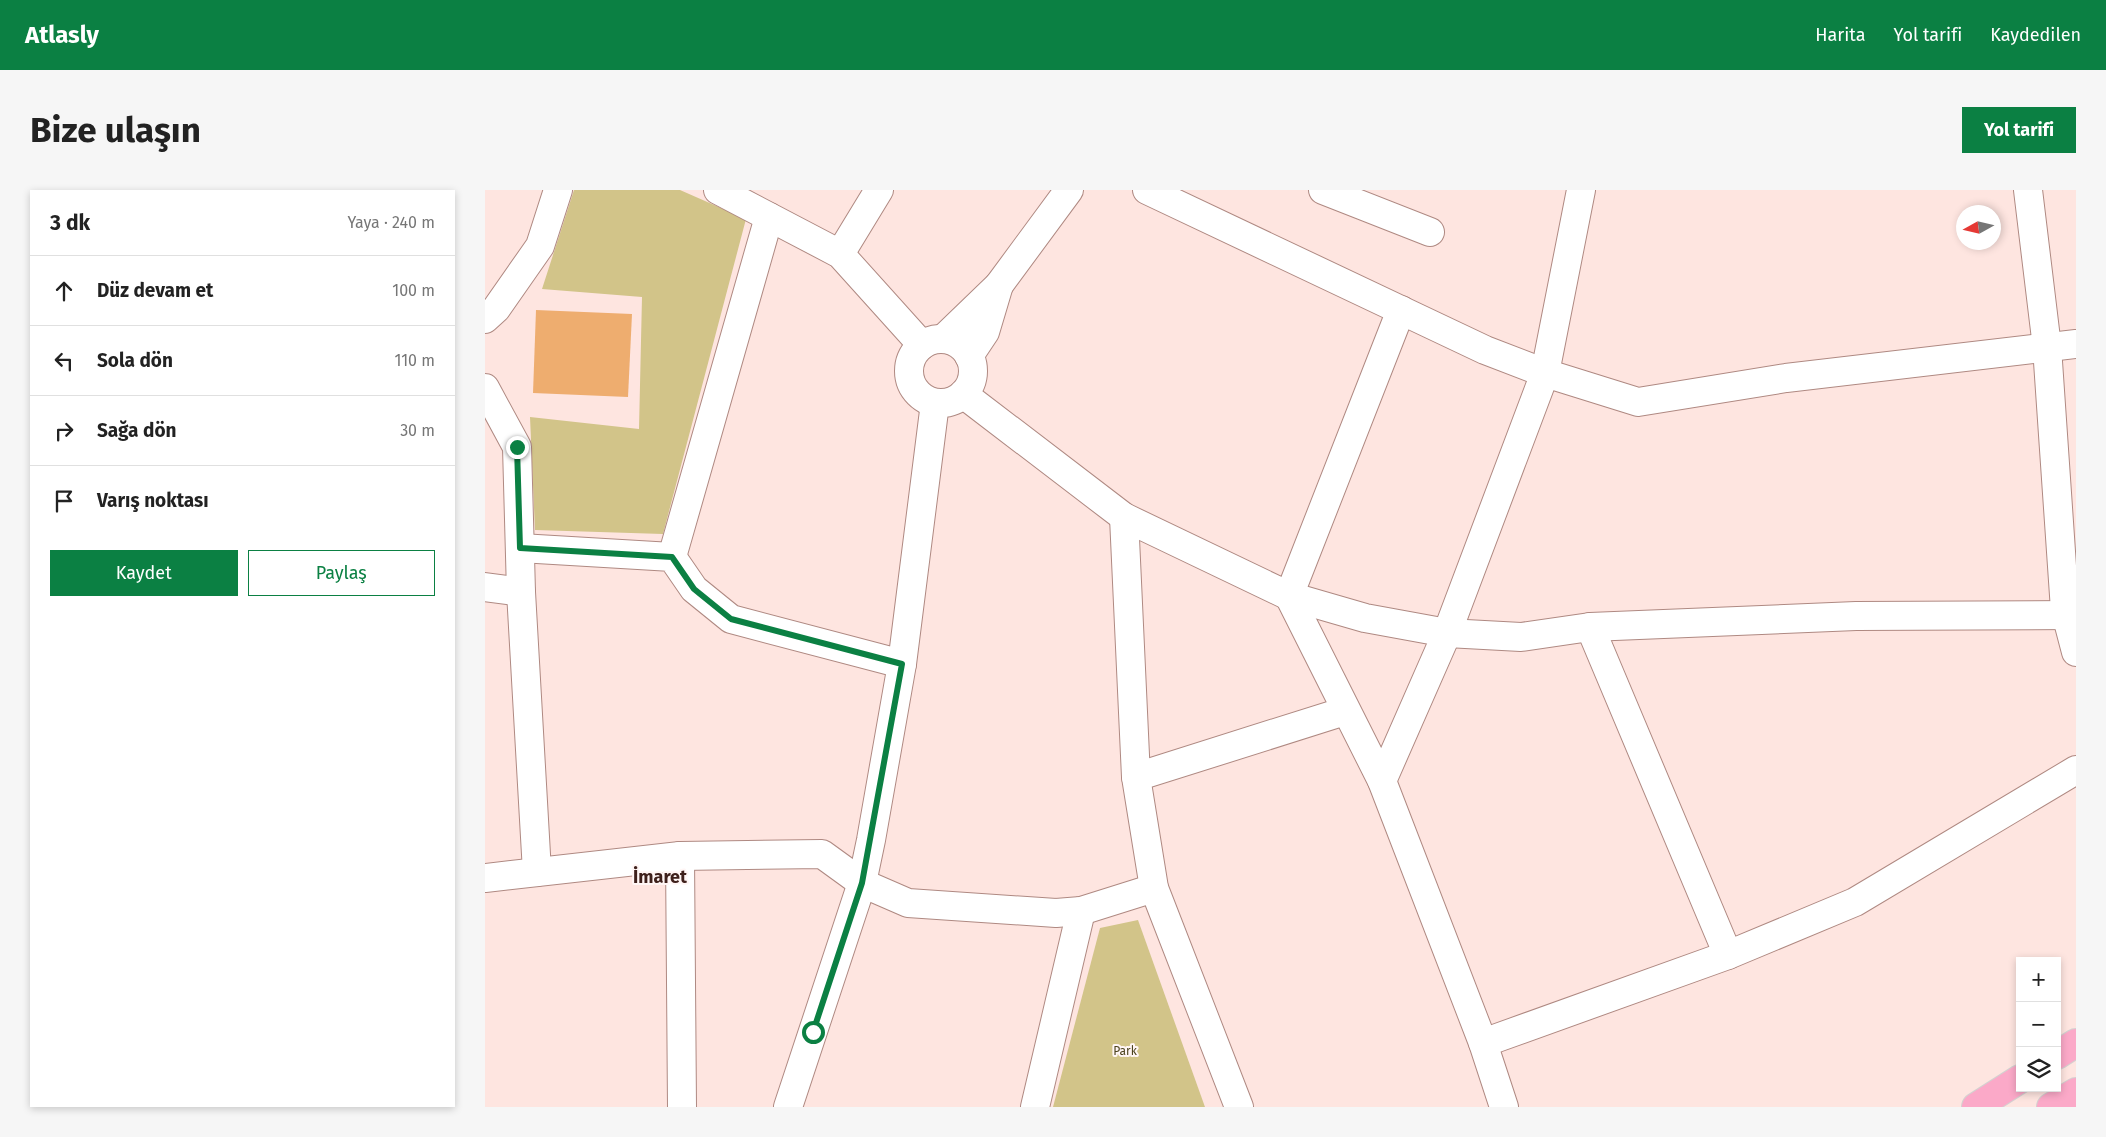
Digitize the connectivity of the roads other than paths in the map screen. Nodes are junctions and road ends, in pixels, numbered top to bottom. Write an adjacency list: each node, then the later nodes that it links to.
1 (558, 190): 14 (street)
2 (717, 190): 9 (street)
3 (879, 190): 11 (street)
4 (1069, 190): 12 (street)
5 (1147, 190): 13 (street)
6 (1323, 190): 10 (street)
7 (1581, 190): 19 (street)
8 (2028, 190): 17 (street)
9 (769, 217): 11 (street); 25 (street)
10 (1430, 232)
11 (840, 254): 15 (street)
12 (999, 285): 15 (street); 18 (street)
13 (1401, 310): 19 (street); 28 (street)
14 (485, 319)
15 (933, 342): 18 (street); 22 (street)
16 (2076, 344): 17 (street)
17 (2047, 347): 19 (street); 29 (street)
18 (969, 356): 21 (street)
19 (1545, 373): 31 (street)
20 (485, 388): 24 (street)
21 (963, 394): 22 (street); 23 (street)
22 (935, 403): 33 (street)
23 (1124, 517): 28 (street); 36 (street)
24 (520, 548): 25 (street); 27 (street)
25 (672, 557): 33 (street)
26 (485, 587): 27 (street)
27 (521, 592): 39 (street)
28 (1289, 596): 31 (street); 34 (street)
29 (2071, 615): 30 (street); 32 (street)
30 (1590, 628): 31 (street); 44 (street)
31 (1447, 633): 37 (street)
32 (2076, 652)
33 (902, 664): 41 (street)
34 (1345, 711): 36 (street); 37 (street)
35 (2076, 770): 44 (street)
36 (1135, 777): 42 (street)
37 (1382, 782): 45 (street)
38 (680, 856): 39 (street); 41 (street); 50 (street)
39 (537, 872): 40 (street)
40 (485, 878)
41 (862, 883): 43 (street); 51 (street)
42 (1154, 888): 43 (street); 53 (street)
43 (1081, 911): 52 (street)
44 (1728, 955): 45 (street)
45 (1483, 1042): 54 (street)
46 (2076, 1043): 47 (main road)
47 (2061, 1052)
48 (2016, 1082): 55 (main road)
49 (2076, 1092): 56 (main road)
50 (682, 1107)
51 (788, 1107)
52 (1035, 1107)
53 (1239, 1107)
54 (1504, 1107)
55 (1976, 1107)
56 (2051, 1107)

